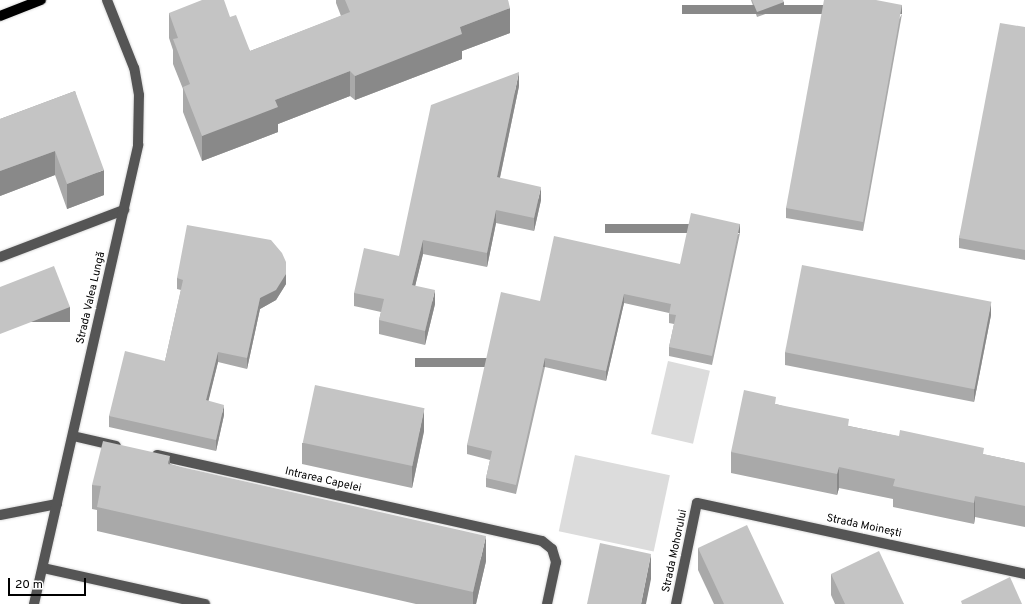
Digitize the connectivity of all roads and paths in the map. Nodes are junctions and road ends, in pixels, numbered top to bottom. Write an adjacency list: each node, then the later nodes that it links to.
1 (41, 0): 3 (main road)
2 (107, 0): 4 (street, Strada Valea Lungă)
3 (0, 16)
4 (124, 210): 5 (street); 6 (street, Strada Valea Lungă)
5 (0, 257)
6 (73, 436): 7 (street); 10 (street, Strada Valea Lungă)
7 (126, 448)
8 (150, 454): 16 (street, Intrarea Capelei)
9 (697, 503): 13 (street, Strada Moinești); 17 (street, Strada Mohorului)
10 (57, 504): 11 (street); 12 (street, Strada Valea Lungă)
11 (0, 515)
12 (42, 568): 14 (street, Strada Valea Lungă); 15 (street)
13 (1025, 574)
14 (34, 604)
15 (205, 604)
16 (547, 604)
17 (676, 604)

